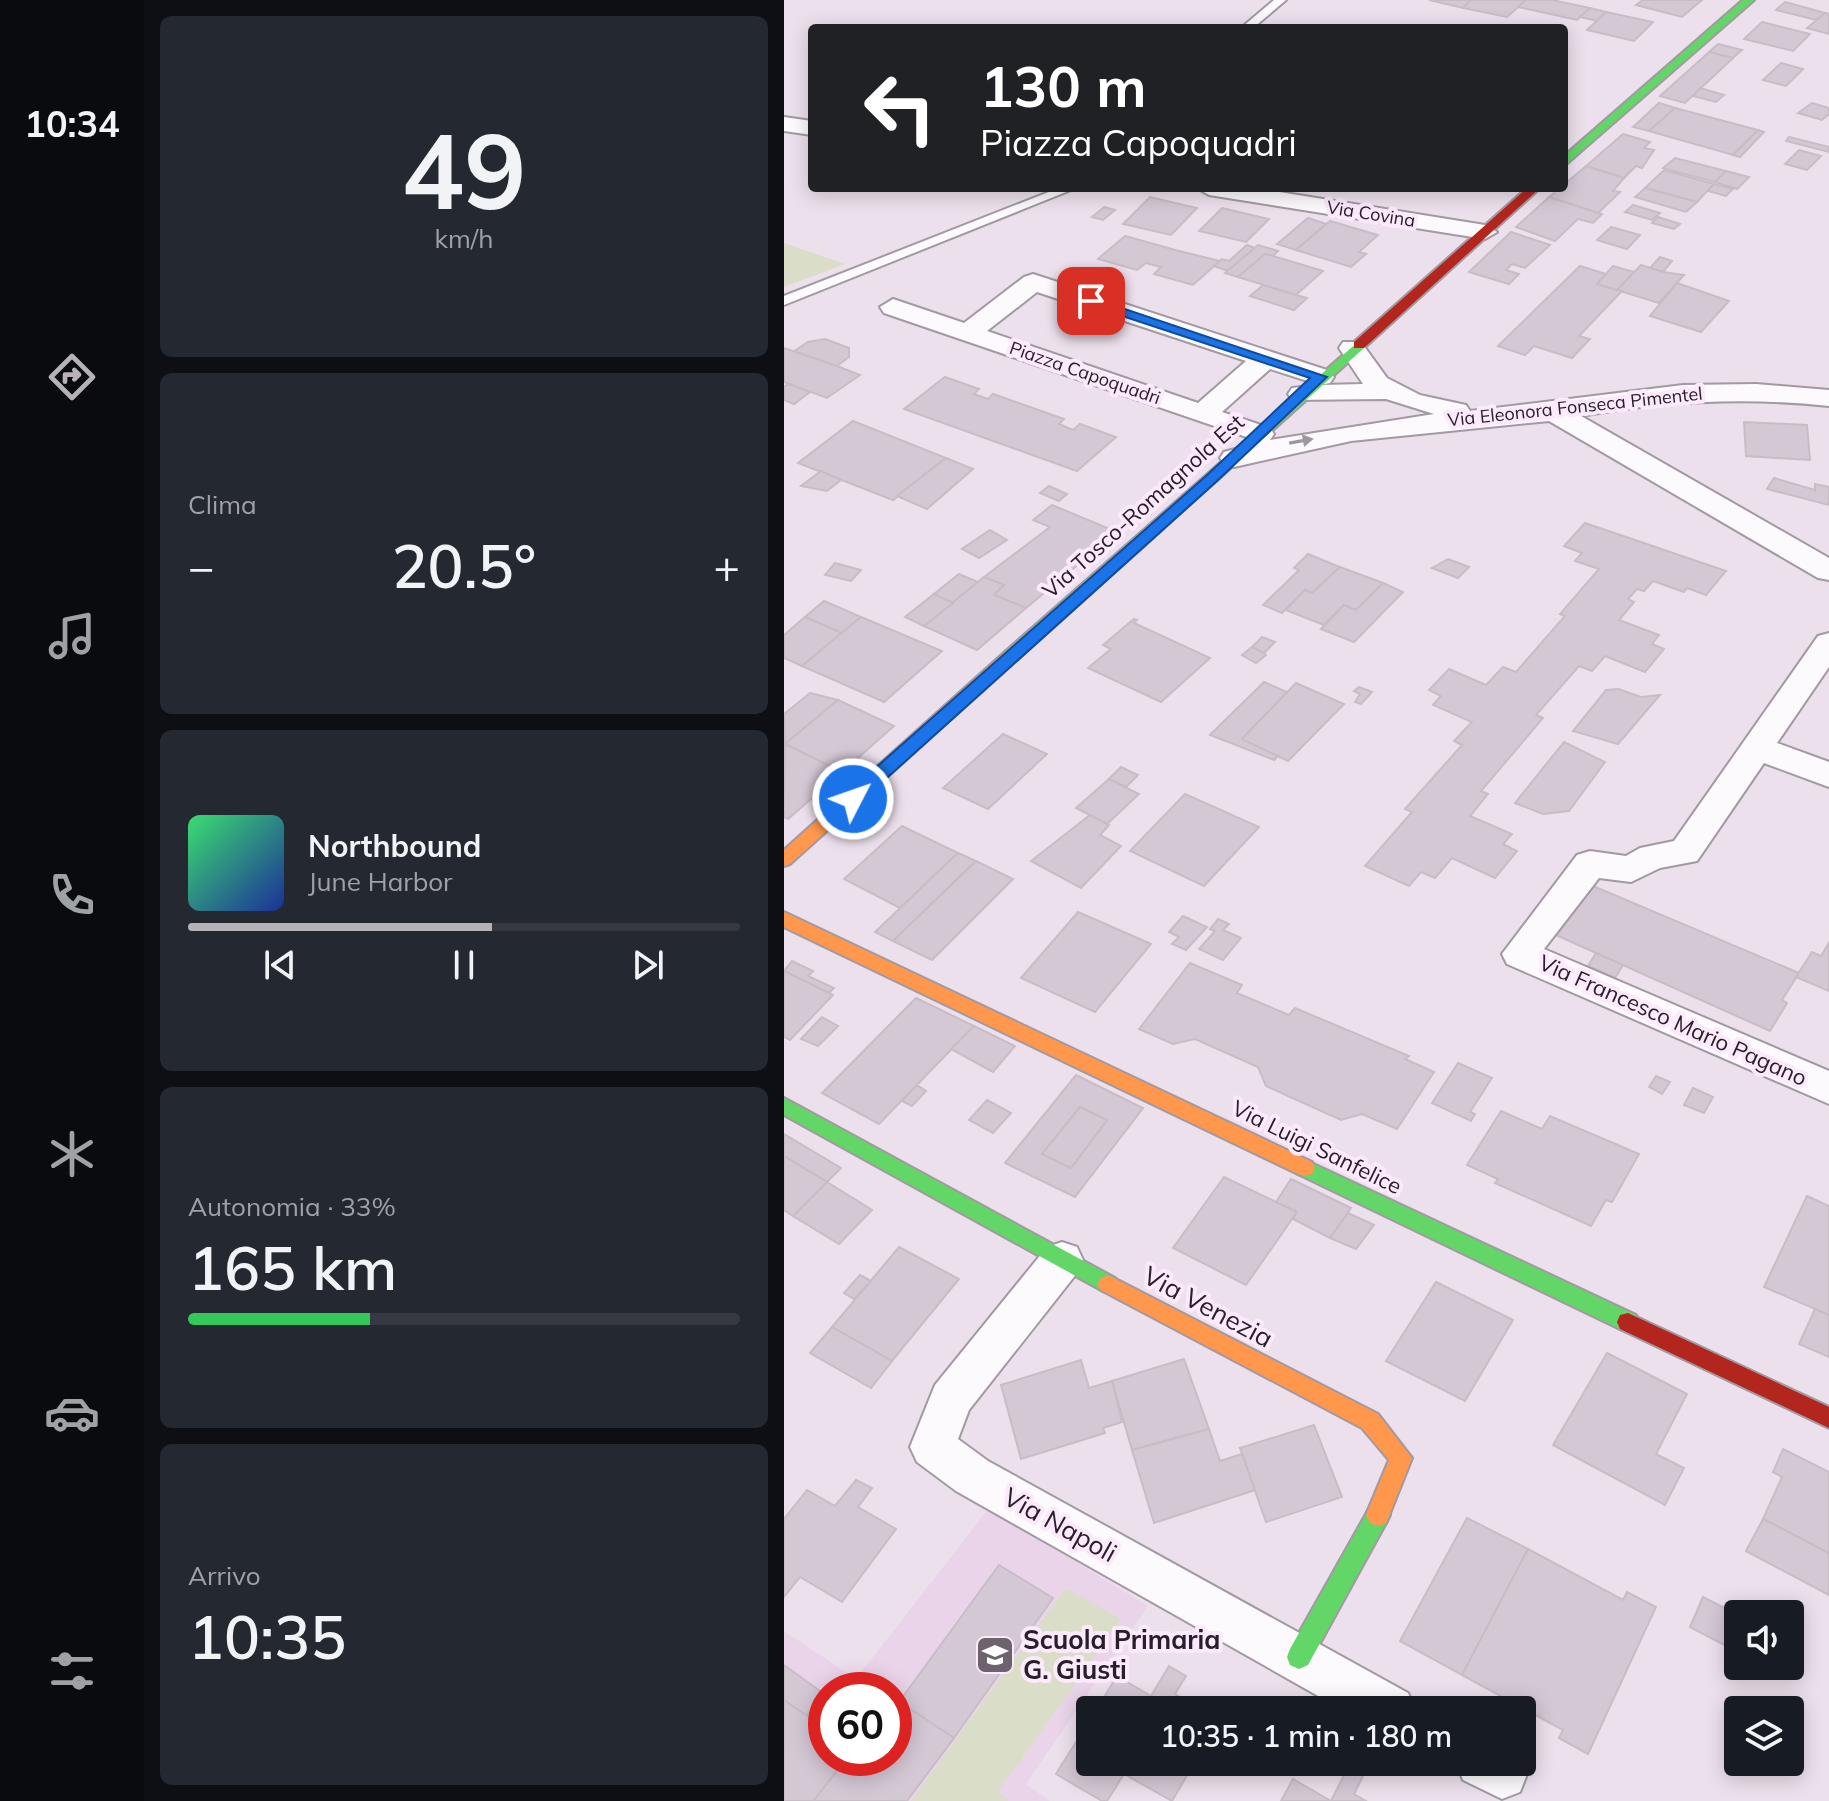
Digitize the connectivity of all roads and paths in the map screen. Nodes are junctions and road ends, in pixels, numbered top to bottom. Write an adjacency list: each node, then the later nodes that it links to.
1 (1281, 0): 3 (lane)
2 (1749, 0): 6 (main road)
3 (1251, 24)
4 (784, 124): 5 (street)
5 (808, 127)
6 (1568, 158)
7 (1060, 192): 11 (lane)
8 (1234, 192): 10 (street, Via Covina)
9 (1530, 192): 10 (main road, Via Tosco-Romagnola Est)
10 (1485, 232): 14 (main road, Via Tosco-Romagnola Est)
11 (784, 301)
12 (893, 307): 13 (street, Piazza Capoquadri)
13 (967, 333): 15 (street, Piazza Capoquadri); 20 (street, Piazza Capoquadri)
14 (1352, 348): 16 (main road, Via Tosco-Romagnola Est); 17 (street)
15 (1264, 360): 16 (street, Piazza Capoquadri); 20 (street)
16 (1311, 386): 17 (street); 22 (street, Via Eleonora Fonseca Pimentel); 23 (main road, Via Tosco-Romagnola Est)
17 (1390, 391): 21 (street)
18 (1829, 398): 19 (street, Via Eleonora Fonseca Pimentel)
19 (1554, 412): 21 (street, Via Eleonora Fonseca Pimentel); 25 (street)
20 (1203, 414): 23 (street, Piazza Capoquadri)
21 (1481, 417): 22 (street, Via Eleonora Fonseca Pimentel)
22 (1369, 430): 24 (street, Via Eleonora Fonseca Pimentel, one-way to 22)
23 (1260, 434): 24 (main road, Via Tosco-Romagnola Est)
24 (1234, 458): 29 (main road, Via Tosco-Romagnola Est)
25 (1829, 571)
26 (1829, 643): 27 (street, Via Francesco Mario Pagano)
27 (1758, 748): 28 (street); 31 (street, Via Francesco Mario Pagano)
28 (1829, 775)
29 (784, 860)
30 (784, 919): 34 (main road, Via Luigi Sanfelice)
31 (1829, 1088)
32 (784, 1106): 33 (main road, Via Venezia)
33 (1062, 1260): 35 (main road, Via Venezia); 35 (street, Via Napoli)
34 (1829, 1418)
35 (1299, 1657): 36 (street, Via Napoli)
36 (1367, 1696)

